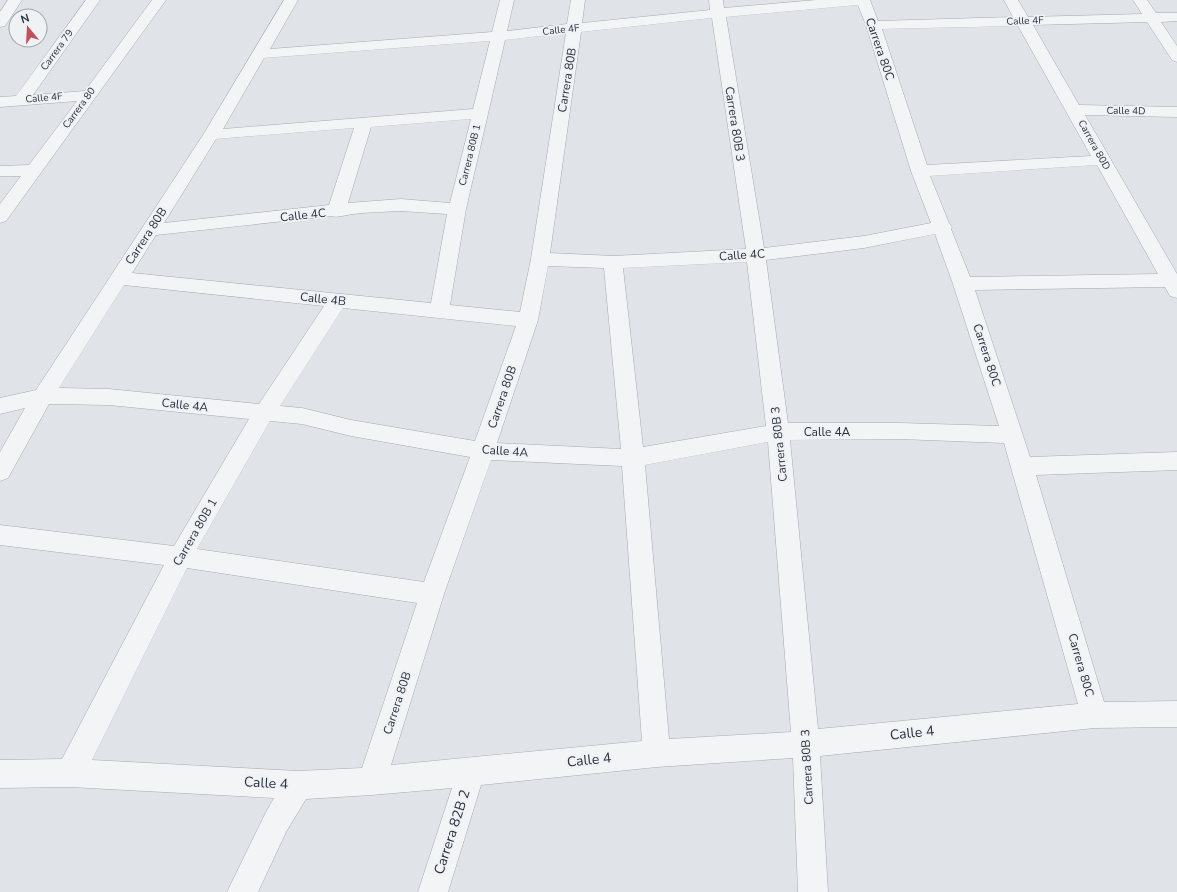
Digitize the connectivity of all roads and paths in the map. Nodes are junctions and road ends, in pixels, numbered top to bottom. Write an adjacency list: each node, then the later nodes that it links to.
1 (15, 0): 14 (street)
2 (93, 0): 21 (street, Carrera 79)
3 (159, 0): 20 (street, Carrera 80)
4 (291, 0): 18 (street, Carrera 80B)
5 (507, 0): 17 (street, Carrera 80B 1)
6 (578, 0): 16 (street, Carrera 80B)
7 (863, 0): 10 (street, Calle 4F); 15 (street, Carrera 80C)
8 (1011, 0): 13 (street, Carrera 80D)
9 (1140, 0): 11 (street)
10 (717, 6): 16 (street, Calle 4F); 37 (street, Carrera 80B 3)
11 (1151, 17): 12 (street, Calle 4F); 13 (street, Calle 4F); 19 (street)
12 (1177, 17)
13 (1022, 21): 15 (street, Calle 4F); 23 (street, Carrera 80D)
14 (0, 23)
15 (873, 25): 31 (street, Carrera 80C)
16 (574, 29): 17 (street, Calle 4F); 38 (street, Carrera 80B)
17 (498, 36): 18 (street, Calle 4F); 25 (street, Carrera 80B 1)
18 (260, 54): 27 (street, Carrera 80B)
19 (1177, 57)
20 (88, 95): 21 (street, Calle 4F); 29 (street, Carrera 80)
21 (21, 100): 22 (street, Calle 4F)
22 (0, 102)
23 (1074, 110): 24 (street, Calle 4D); 28 (street, Carrera 80D)
24 (1177, 112)
25 (480, 113): 26 (street); 32 (street, Carrera 80B 1)
26 (364, 122): 27 (street); 33 (street)
27 (211, 135): 36 (street, Carrera 80B)
28 (1102, 160): 31 (street); 42 (street, Carrera 80D)
29 (33, 170): 30 (street); 34 (street, Carrera 80)
30 (0, 171)
31 (920, 171): 35 (street, Carrera 80C)
32 (457, 208): 33 (street, Calle 4C); 44 (street, Carrera 80B 1)
33 (336, 212): 36 (street, Calle 4C)
34 (0, 217)
35 (943, 227): 37 (street, Calle 4C); 41 (street, Carrera 80C)
36 (150, 230): 40 (street, Carrera 80B)
37 (756, 255): 39 (street, Calle 4C); 49 (street, Carrera 80B 3)
38 (540, 259): 39 (street, Calle 4C); 45 (street, Carrera 80B)
39 (613, 262): 52 (street)
40 (118, 278): 43 (street, Calle 4B); 46 (street, Carrera 80B)
41 (963, 284): 42 (street); 50 (street, Carrera 80C)
42 (1175, 284)
43 (338, 300): 44 (street, Calle 4B); 48 (street, Carrera 80B 1)
44 (439, 311): 45 (street, Calle 4B)
45 (528, 320): 51 (street, Carrera 80B)
46 (42, 396): 47 (street, Calle 4A); 48 (street, Calle 4A); 55 (street, Carrera 80B)
47 (0, 406)
48 (264, 413): 51 (street, Calle 4A); 57 (street, Carrera 80B 1)
49 (778, 432): 50 (street, Calle 4A); 52 (street, Calle 4A); 61 (street, Carrera 80B 3)
50 (1014, 435): 54 (street, Carrera 80C)
51 (483, 451): 52 (street, Calle 4A); 58 (street, Carrera 80B)
52 (633, 458): 62 (street)
53 (1177, 461): 54 (street)
54 (1023, 466): 60 (street, Carrera 80C)
55 (0, 472)
56 (0, 535): 57 (street)
57 (180, 557): 58 (street); 64 (street, Carrera 80B 1)
58 (432, 594): 66 (street, Carrera 80B)
59 (1177, 714): 60 (street, Calle 4)
60 (1095, 715): 61 (street, Calle 4)
61 (806, 744): 62 (street, Calle 4); 70 (street, Carrera 80B 3)
62 (657, 753): 63 (street, Calle 4)
63 (471, 772): 66 (street, Calle 4); 69 (street, Carrera 82B 2)
64 (70, 773): 65 (street, Calle 4); 67 (street, Calle 4)
65 (0, 774)
66 (372, 781): 67 (street, Calle 4)
67 (298, 785): 68 (street)
68 (242, 892)
69 (433, 892)
70 (813, 892)

